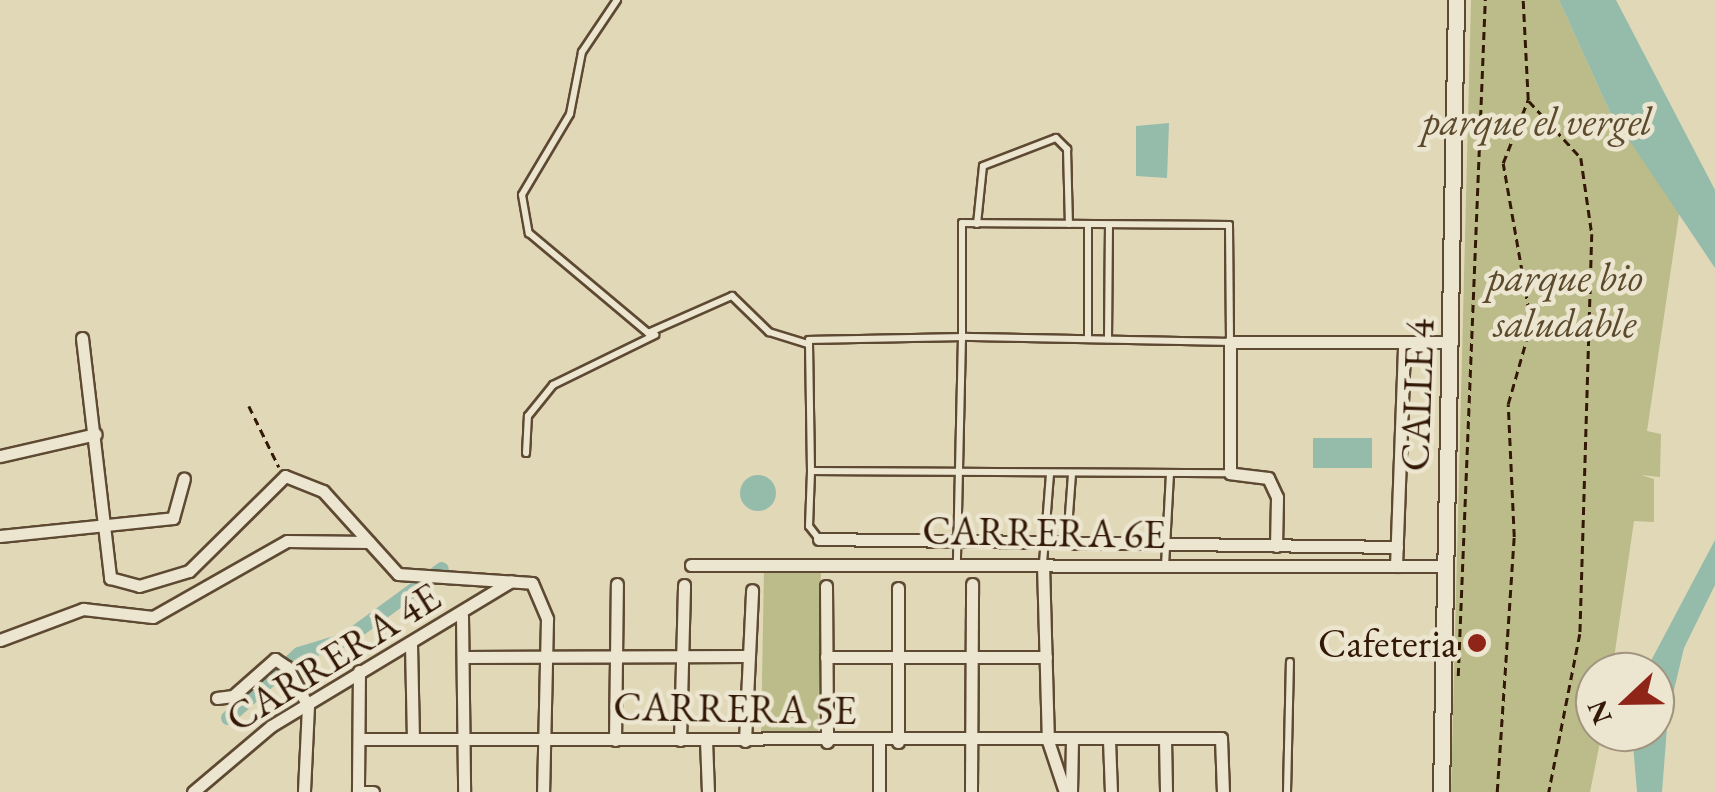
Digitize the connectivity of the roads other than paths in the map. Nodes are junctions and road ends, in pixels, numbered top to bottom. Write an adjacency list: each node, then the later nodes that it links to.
1 (616, 0): 7 (lane)
2 (1456, 0): 13 (street, CALLE 4)
3 (977, 224): 4 (lane); 4 (lane); 8 (lane)
4 (1069, 224): 5 (lane)
5 (1088, 224): 6 (lane); 10 (lane)
6 (1108, 225): 11 (lane); 12 (lane)
7 (655, 335): 14 (lane); 17 (lane)
8 (962, 337): 10 (lane); 14 (lane); 19 (lane)
9 (82, 338): 16 (street)
10 (1088, 339): 11 (lane)
11 (1108, 340): 12 (lane)
12 (1230, 342): 15 (street); 21 (street)
13 (1452, 342): 15 (street); 47 (street, CALLE 4)
14 (808, 344): 20 (lane)
15 (1404, 345): 39 (street)
16 (96, 434): 18 (street); 26 (street)
17 (526, 453)
18 (0, 456)
19 (957, 470): 20 (lane); 22 (lane); 32 (lane)
20 (811, 471): 28 (lane)
21 (1230, 473): 24 (lane); 35 (street)
22 (1050, 474): 23 (lane); 33 (lane)
23 (1072, 474): 24 (lane); 36 (lane)
24 (1170, 474): 34 (lane)
25 (184, 478): 26 (street)
26 (101, 521): 27 (street); 29 (street)
27 (0, 536)
28 (819, 540): 30 (street, CARRERA 6E)
29 (369, 542): 51 (street); 59 (street)
30 (872, 542): 31 (street, CARRERA 6E); 40 (street)
31 (916, 544): 32 (street, CARRERA 6E); 41 (street)
32 (958, 544): 33 (street, CARRERA 6E); 42 (lane)
33 (1044, 546): 36 (street, CARRERA 6E); 43 (lane)
34 (1166, 546): 36 (street, CARRERA 6E); 37 (street, CARRERA 6E); 48 (lane)
35 (1276, 546): 37 (street, CARRERA 6E); 38 (street, CARRERA 6E)
36 (1066, 547): 45 (street)
37 (1259, 547): 49 (street)
38 (1328, 547): 39 (street, CARRERA 6E); 50 (street)
39 (1397, 547): 46 (street)
40 (872, 562): 41 (street, CARRERA 6E); 44 (street, CARRERA 6E)
41 (915, 562): 42 (street, CARRERA 6E)
42 (958, 562): 43 (street, CARRERA 6E)
43 (1043, 564): 45 (street, CARRERA 6E); 68 (street)
44 (691, 565)
45 (1067, 565): 48 (street, CARRERA 6E)
46 (1396, 566): 47 (street, CARRERA 6E); 50 (street, CARRERA 6E)
47 (1444, 566): 106 (street, CALLE 4)
48 (1165, 567): 49 (street, CARRERA 6E)
49 (1258, 567): 50 (street, CARRERA 6E)
50 (1327, 567)
51 (511, 581): 58 (street, CARRERA 4E); 62 (street)
52 (617, 584): 63 (street)
53 (972, 584): 61 (street)
54 (684, 585): 64 (street)
55 (826, 586): 66 (street)
56 (898, 588): 67 (street)
57 (752, 590): 65 (street)
58 (462, 616): 60 (street, CARRERA 4E); 69 (street)
59 (0, 640)
60 (411, 644): 71 (street, CARRERA 4E); 76 (street)
61 (970, 655): 67 (street); 68 (street); 84 (street)
62 (542, 656): 63 (street); 69 (street); 74 (street)
63 (616, 656): 64 (street); 79 (street)
64 (685, 656): 65 (street); 80 (street)
65 (748, 656): 86 (street)
66 (826, 657): 67 (street); 87 (street)
67 (897, 657): 89 (street)
68 (1046, 657): 85 (street)
69 (462, 658): 78 (street)
70 (1290, 662): 105 (lane)
71 (359, 672): 73 (street, CARRERA 4E); 75 (street)
72 (217, 698): 73 (street)
73 (308, 706): 90 (street, CARRERA 4E); 93 (street)
74 (543, 738): 78 (street, CARRERA 5E); 79 (street, CARRERA 5E); 97 (street)
75 (360, 739): 76 (street, CARRERA 5E); 94 (street)
76 (413, 739): 78 (street, CARRERA 5E)
77 (1165, 739): 83 (street, CARRERA 5E); 103 (street); 104 (street, CARRERA 5E)
78 (464, 740): 96 (street)
79 (616, 740): 80 (street, CARRERA 5E)
80 (680, 740): 81 (street, CARRERA 5E)
81 (706, 740): 86 (street, CARRERA 5E); 98 (street)
82 (1072, 740): 83 (street, CARRERA 5E); 85 (street, CARRERA 5E); 101 (street)
83 (1110, 740): 102 (street)
84 (970, 741): 85 (street, CARRERA 5E); 89 (street, CARRERA 5E); 100 (street)
85 (1048, 741): 101 (street)
86 (745, 742): 87 (street, CARRERA 5E)
87 (827, 742): 88 (street, CARRERA 5E)
88 (879, 742): 89 (street, CARRERA 5E); 99 (street)
89 (898, 742)
90 (214, 774): 91 (street, CARRERA 4E); 92 (street)
91 (192, 792)
92 (214, 792)
93 (304, 792)
94 (358, 792): 95 (street)
95 (373, 792)
96 (464, 792)
97 (543, 792)
98 (708, 792)
99 (879, 792)
100 (971, 792)
101 (1068, 792)
102 (1111, 792)
103 (1166, 792)
104 (1222, 792)
105 (1287, 792)
106 (1441, 792)

